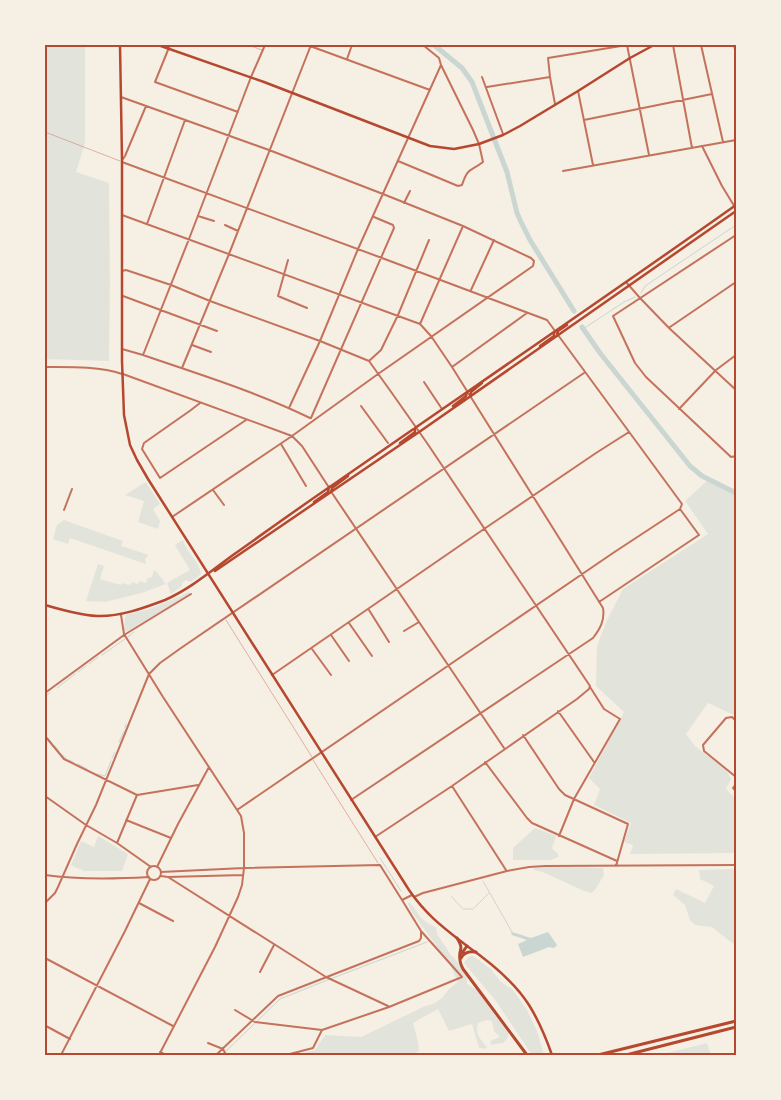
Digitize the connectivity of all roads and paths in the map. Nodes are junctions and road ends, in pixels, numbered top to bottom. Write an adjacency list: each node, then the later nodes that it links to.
1 (120, 45): 27 (main road)
2 (158, 45): 13 (main road)
3 (248, 45): 14 (lane)
4 (266, 45): 14 (street)
5 (310, 45): 17 (street); 25 (street)
6 (352, 45): 17 (street)
7 (422, 45): 18 (street)
8 (627, 45): 16 (street); 20 (street)
9 (654, 45): 16 (main road)
10 (673, 45): 28 (street)
11 (701, 45): 26 (street)
12 (734, 45): 15 (street)
13 (169, 47): 19 (main road); 32 (street)
14 (263, 50): 19 (street)
15 (736, 54)
16 (630, 58): 24 (main road); 31 (street)
17 (347, 59): 23 (street)
18 (441, 64): 23 (street); 41 (street)
19 (251, 77): 25 (main road); 32 (street)
20 (550, 77): 22 (street); 29 (street)
21 (482, 78): 22 (street)
22 (486, 88): 36 (street)
23 (430, 90): 38 (street)
24 (578, 91): 29 (main road); 34 (street)
25 (292, 93): 38 (main road); 44 (street)
26 (712, 94): 28 (street); 40 (street)
27 (121, 97): 30 (street); 46 (main road)
28 (683, 100): 31 (street); 43 (street)
29 (555, 105): 36 (main road)
30 (146, 106): 33 (street); 46 (street)
31 (640, 108): 34 (street); 45 (street)
32 (238, 112): 37 (street)
33 (185, 120): 37 (street); 50 (street)
34 (584, 120): 48 (street)
35 (45, 132): 46 (lane)
36 (503, 135): 41 (main road)
37 (228, 136): 44 (street); 52 (street)
38 (408, 138): 41 (main road); 47 (street)
39 (736, 140): 40 (street)
40 (723, 142): 42 (street)
41 (479, 144): 47 (street)
42 (702, 146): 43 (street); 56 (street)
43 (692, 148): 45 (street)
44 (269, 150): 53 (street); 55 (street)
45 (649, 155): 48 (street)
46 (122, 161): 50 (street); 57 (main road)
47 (398, 161): 53 (street)
48 (593, 166): 49 (street)
49 (563, 171)
50 (165, 178): 52 (street); 61 (street)
51 (410, 191): 54 (street)
52 (208, 193): 55 (street); 58 (street)
53 (383, 194): 54 (street); 59 (street)
54 (404, 203): 63 (street)
55 (247, 207): 64 (street); 69 (street)
56 (736, 208): 73 (main road); 81 (main road)
57 (122, 215): 61 (street); 75 (main road)
58 (198, 216): 60 (street); 66 (street)
59 (373, 216): 69 (street); 71 (street)
60 (214, 222)
61 (147, 224): 66 (street)
62 (225, 225): 64 (street)
63 (463, 226): 68 (street); 77 (street)
64 (238, 231): 70 (street)
65 (736, 235): 86 (street)
66 (189, 239): 70 (street); 80 (street)
67 (429, 240): 74 (street)
68 (494, 240): 82 (street); 85 (street)
69 (358, 249): 71 (street); 83 (street)
70 (229, 254): 76 (street); 87 (street)
71 (382, 258): 74 (street); 88 (street)
72 (288, 260): 76 (street)
73 (650, 265): 78 (main road); 81 (main road)
74 (416, 270): 77 (street); 92 (street)
75 (122, 271): 80 (street); 84 (main road)
76 (284, 274): 83 (street); 89 (street)
77 (440, 279): 82 (street); 94 (street)
78 (626, 282): 81 (street); 93 (main road)
79 (736, 282): 96 (street)
80 (171, 285): 87 (street); 90 (street)
81 (629, 286): 86 (street); 100 (main road)
82 (471, 291): 85 (street)
83 (340, 294): 88 (street); 101 (street)
84 (123, 296): 90 (street); 103 (main road)
85 (489, 298): 91 (street); 99 (street)
86 (640, 298): 96 (street); 125 (street)
87 (210, 301): 95 (street); 101 (street)
88 (362, 302): 92 (street); 104 (street)
89 (307, 308)
90 (161, 311): 95 (street); 106 (street)
91 (528, 312): 98 (street); 111 (street)
92 (398, 315): 94 (street); 109 (street)
93 (577, 316): 98 (main road); 100 (main road)
94 (420, 324): 99 (street)
95 (200, 325): 97 (street); 102 (street)
96 (669, 328): 113 (street)
97 (217, 331)
98 (554, 332): 100 (street); 107 (main road); 117 (main road)
99 (431, 336): 111 (street); 116 (street)
100 (557, 336): 107 (main road); 114 (street)
101 (320, 341): 104 (street); 124 (street)
102 (192, 345): 105 (street); 112 (street)
103 (122, 349): 106 (street); 115 (main road)
104 (341, 350): 109 (street); 128 (street)
105 (211, 352)
106 (143, 354): 112 (street)
107 (531, 354): 121 (main road)
108 (736, 355): 113 (street)
109 (369, 361): 116 (street)
110 (45, 367): 115 (street)
111 (452, 367): 120 (street)
112 (182, 368): 124 (street)
113 (716, 370): 119 (street); 125 (street)
114 (584, 373): 133 (street); 134 (street)
115 (123, 374): 122 (street); 152 (main road)
116 (378, 374): 130 (street); 131 (street)
117 (493, 374): 120 (main road); 121 (main road)
118 (424, 382): 126 (street)
119 (736, 390)
120 (467, 392): 121 (street); 126 (main road); 127 (main road)
121 (470, 396): 127 (main road); 134 (street)
122 (200, 403): 129 (street); 129 (street)
123 (361, 406): 136 (street)
124 (289, 408): 128 (street)
125 (679, 409): 139 (street)
126 (441, 410): 131 (main road); 132 (main road)
127 (444, 414): 132 (main road)
128 (311, 418): 130 (street)
129 (246, 420): 135 (street)
130 (314, 420): 135 (street)
131 (415, 428): 132 (street); 138 (main road); 141 (main road)
132 (418, 432): 138 (main road); 140 (street)
133 (629, 432): 147 (street); 150 (street)
134 (494, 435): 140 (street); 147 (street)
135 (292, 436): 137 (street); 143 (street)
136 (388, 443)
137 (281, 444): 142 (street); 145 (street)
138 (393, 449): 146 (main road)
139 (736, 456)
140 (443, 468): 153 (street); 154 (street)
141 (354, 470): 143 (main road); 146 (main road)
142 (306, 486)
143 (329, 487): 146 (street); 149 (main road); 155 (main road)
144 (72, 489): 151 (street)
145 (213, 490): 148 (street); 152 (street)
146 (332, 492): 149 (main road); 153 (street)
147 (532, 497): 154 (street); 156 (street)
148 (224, 506)
149 (308, 508): 155 (main road)
150 (680, 509): 156 (street); 159 (street)
151 (64, 510)
152 (172, 517): 155 (main road)
153 (356, 528): 157 (street); 164 (street)
154 (484, 529): 157 (street); 161 (street)
155 (208, 574): 163 (main road); 164 (main road)
156 (581, 575): 159 (street); 161 (street)
157 (397, 589): 162 (street); 166 (street)
158 (191, 594): 169 (street)
159 (599, 602): 173 (street)
160 (45, 605): 163 (main road)
161 (536, 606): 173 (street); 176 (street)
162 (368, 610): 167 (street); 171 (street)
163 (121, 613): 169 (street)
164 (233, 613): 165 (street); 178 (main road)
165 (225, 619): 177 (street); 189 (lane)
166 (419, 622): 168 (street); 176 (street)
167 (349, 623): 170 (street); 174 (street)
168 (404, 631)
169 (124, 635): 177 (street); 181 (street)
170 (331, 635): 172 (street); 175 (street)
171 (389, 642)
172 (312, 648): 178 (street); 179 (street)
173 (569, 654): 180 (street); 183 (street)
174 (372, 656)
175 (349, 661)
176 (448, 666): 183 (street); 188 (street)
177 (149, 674): 192 (street); 194 (street)
178 (272, 675): 188 (main road)
179 (331, 675)
180 (590, 687): 182 (street); 191 (street)
181 (45, 692)
182 (558, 711): 185 (street); 191 (street)
183 (480, 714): 187 (street); 202 (street)
184 (736, 721): 193 (street)
185 (523, 735): 187 (street); 201 (street)
186 (45, 736): 194 (street)
187 (504, 748): 190 (street)
188 (321, 752): 189 (street); 202 (main road)
189 (312, 758): 203 (street); 211 (lane)
190 (486, 762): 197 (street); 207 (street)
191 (595, 763): 201 (street)
192 (209, 766): 196 (street); 203 (street)
193 (736, 777)
194 (106, 780): 200 (street); 205 (street)
195 (736, 784): 198 (street)
196 (198, 785): 200 (street); 208 (street)
197 (452, 786): 206 (street); 217 (street)
198 (736, 791)
199 (45, 796): 205 (street)
200 (137, 796): 204 (street)
201 (574, 799): 207 (street); 210 (street)
202 (351, 800): 206 (main road)
203 (237, 810): 216 (street)
204 (126, 820): 208 (street); 209 (street)
205 (86, 825): 209 (street); 223 (street)
206 (375, 836): 225 (main road)
207 (559, 836): 210 (street)
208 (171, 838): 213 (street)
209 (117, 843): 215 (street)
210 (617, 861): 214 (street)
211 (380, 865): 216 (street); 226 (street)
212 (736, 865): 214 (street)
213 (157, 866): 215 (street); 218 (street)
214 (616, 866): 217 (street)
215 (151, 867): 224 (street)
216 (244, 868): 218 (street); 220 (street)
217 (507, 871): 225 (street)
218 (161, 872): 221 (street)
219 (45, 875): 223 (street)
220 (244, 875): 222 (street); 229 (street)
221 (161, 876): 222 (street); 224 (street)
222 (168, 877): 229 (street)
223 (63, 878): 224 (street); 227 (street)
224 (150, 878): 228 (street)
225 (413, 896): 226 (street); 232 (main road)
226 (402, 900): 231 (street)
227 (45, 903)
228 (139, 903): 230 (street); 240 (street)
229 (229, 916): 233 (street); 245 (street)
230 (172, 921)
231 (421, 931): 239 (street); 241 (street)
232 (457, 938): 234 (main road); 237 (highway)
233 (274, 945): 238 (street); 239 (street)
234 (467, 946): 235 (main road); 237 (highway)
235 (476, 952): 237 (highway); 258 (main road)
236 (45, 958): 240 (street)
237 (460, 961): 257 (highway)
238 (260, 972)
239 (326, 977): 241 (street); 250 (street)
240 (97, 986): 245 (street); 248 (street)
241 (389, 1007): 247 (street)
242 (235, 1010): 247 (street)
243 (736, 1021): 259 (highway)
244 (46, 1026): 248 (street)
245 (174, 1026): 251 (street)
246 (736, 1027): 260 (highway)
247 (322, 1030): 256 (street)
248 (70, 1039): 252 (street)
249 (208, 1043): 250 (street)
250 (223, 1049): 254 (street); 255 (street)
251 (160, 1054): 253 (street)
252 (62, 1055)
253 (166, 1055)
254 (216, 1055)
255 (226, 1055)
256 (286, 1055)
257 (527, 1055)
258 (552, 1055)
259 (598, 1055)
260 (626, 1055)

